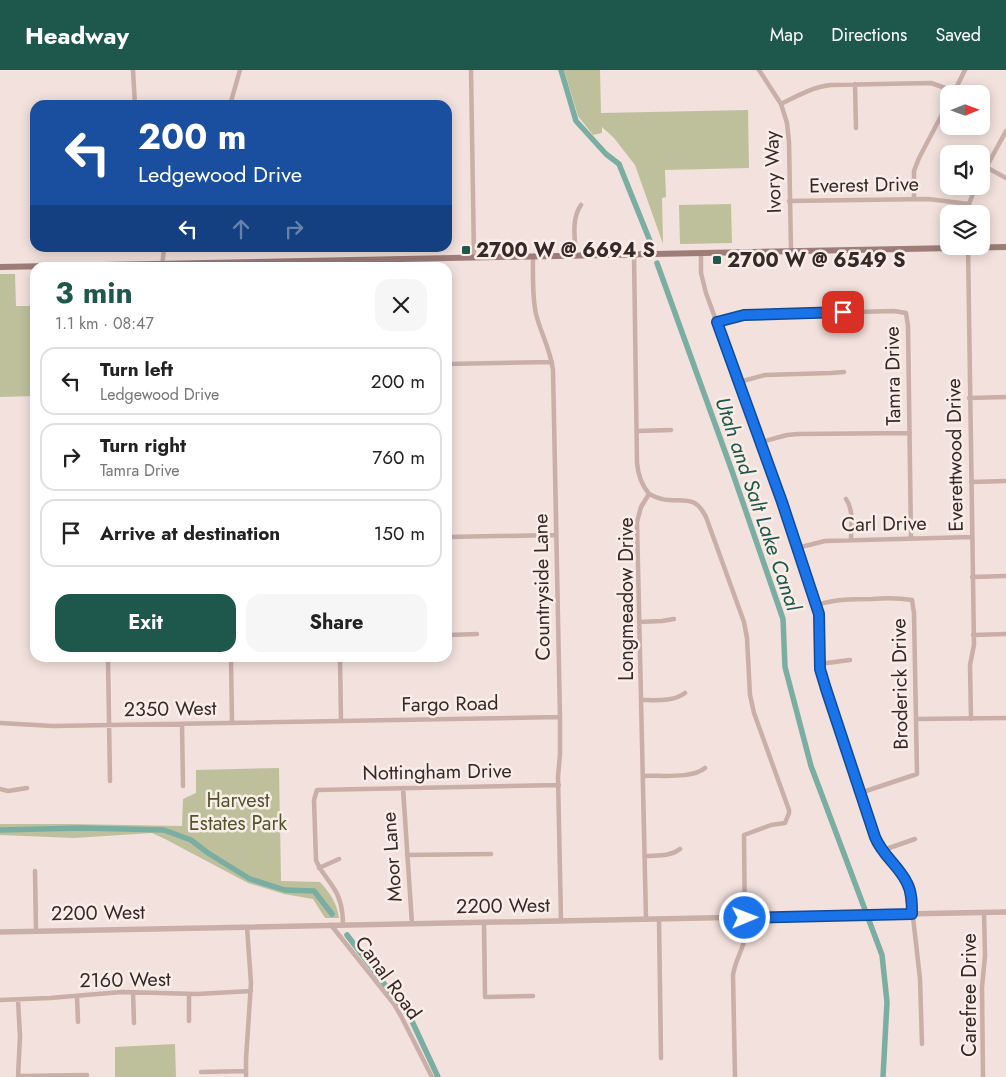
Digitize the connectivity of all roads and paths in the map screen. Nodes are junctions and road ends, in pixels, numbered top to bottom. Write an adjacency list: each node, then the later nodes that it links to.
1 (133, 70): 9 (street)
2 (240, 70): 10 (street)
3 (471, 70): 32 (street)
4 (759, 70): 11 (street, Ivory Way)
5 (965, 70): 8 (street)
6 (855, 84): 7 (street); 11 (street); 13 (street)
7 (940, 85)
8 (957, 85)
9 (135, 100)
10 (231, 100)
11 (781, 104): 20 (street, Ivory Way)
12 (940, 118): 19 (street)
13 (856, 128)
14 (1006, 131): 15 (street)
15 (990, 160)
16 (990, 169): 17 (street)
17 (1006, 178)
18 (972, 195): 21 (street)
19 (914, 199): 20 (street, Everest Drive); 21 (street, Everest Drive)
20 (789, 202): 26 (street, Ivory Way)
21 (969, 204)
22 (581, 205): 31 (street)
23 (990, 247): 24 (main road)
24 (1006, 247)
25 (940, 248): 26 (main road)
26 (790, 251): 27 (main road)
27 (701, 253): 28 (main road); 36 (street)
28 (634, 254): 31 (main road); 44 (street, Longmeadow Drive)
29 (968, 255): 42 (street, Everettwood Drive)
30 (533, 256): 31 (main road); 32 (main road); 37 (street, Countryside Lane)
31 (576, 256)
32 (474, 258): 33 (main road)
33 (377, 262)
34 (0, 267): 35 (main road)
35 (30, 267)
36 (717, 322): 40 (street); 45 (street, Tamra Drive)
37 (552, 362): 38 (street); 51 (street, Countryside Lane)
38 (452, 364)
39 (844, 372): 40 (street)
40 (739, 382): 46 (street)
41 (1006, 397): 42 (street)
42 (969, 398): 48 (street, Everettwood Drive)
43 (671, 430): 44 (street)
44 (637, 431): 49 (street, Longmeadow Drive)
45 (910, 433): 46 (street); 54 (street, Tamra Drive)
46 (761, 442): 56 (street)
47 (1006, 481): 48 (street)
48 (971, 482): 53 (street, Everettwood Drive)
49 (649, 494): 61 (street, Longmeadow Drive); 103 (street)
50 (846, 499): 55 (street)
51 (555, 535): 52 (street); 73 (street, Countryside Lane)
52 (452, 537)
53 (972, 538): 54 (street, Carl Drive); 58 (street, Everettwood Drive)
54 (911, 539): 55 (street, Carl Drive)
55 (851, 540): 56 (street, Carl Drive)
56 (797, 548): 59 (street)
57 (1006, 576): 58 (street)
58 (972, 577): 65 (street, Everettwood Drive)
59 (816, 605): 70 (street); 76 (street, Broderick Drive)
60 (674, 618): 61 (street)
61 (639, 622): 72 (street, Longmeadow Drive)
62 (476, 634): 64 (street)
63 (1006, 634): 65 (street)
64 (452, 635)
65 (973, 635): 74 (street, Everettwood Drive)
66 (850, 660): 70 (street)
67 (108, 662): 81 (street)
68 (231, 662): 79 (street)
69 (340, 662): 77 (street)
70 (819, 664): 90 (street)
71 (685, 693): 72 (street)
72 (641, 700): 83 (street, Longmeadow Drive)
73 (560, 717): 77 (street, Fargo Road); 85 (street, Countryside Lane)
74 (971, 718): 75 (street); 76 (street)
75 (1006, 718)
76 (916, 719): 90 (street, Broderick Drive)
77 (341, 721): 79 (street, 2350 West)
78 (0, 723): 81 (street, 2350 West)
79 (232, 723): 80 (street, 2350 West)
80 (182, 724): 81 (street, 2350 West); 86 (street)
81 (109, 725): 84 (street)
82 (705, 768): 83 (street)
83 (644, 776): 96 (street, Longmeadow Drive)
84 (110, 781)
85 (558, 785): 88 (street, Nottingham Drive); 106 (street, Countryside Lane)
86 (183, 786)
87 (27, 788): 89 (street)
88 (403, 788): 95 (street, Moor Lane); 98 (street, Nottingham Drive)
89 (0, 789)
90 (860, 793): 93 (street)
91 (915, 839): 93 (street)
92 (680, 849): 96 (street)
93 (884, 852): 102 (street)
94 (491, 854): 95 (street)
95 (407, 855): 108 (street, Moor Lane)
96 (645, 856): 105 (street, Longmeadow Drive)
97 (339, 859): 98 (street)
98 (319, 868): 110 (street)
99 (35, 871): 112 (street)
100 (1006, 912): 101 (street, 2200 West)
101 (984, 913): 102 (street, 2200 West); 132 (street, Carefree Drive)
102 (912, 914): 103 (street, 2200 West); 124 (street)
103 (745, 918): 104 (street, 2200 West); 131 (street)
104 (659, 919): 105 (street, 2200 West); 125 (street)
105 (646, 920): 106 (street, 2200 West)
106 (561, 921): 107 (street, 2200 West)
107 (484, 922): 108 (street, 2200 West); 118 (street)
108 (412, 924): 110 (street, 2200 West)
109 (331, 925): 110 (street, 2200 West); 111 (street, 2200 West); 130 (street, Canal Road)
110 (343, 925)
111 (247, 927): 112 (street, 2200 West); 114 (street)
112 (36, 931): 113 (street, 2200 West)
113 (0, 932)
114 (251, 991): 116 (street, 2160 West); 127 (street)
115 (133, 992): 116 (street, 2160 West); 117 (street, 2160 West); 123 (street)
116 (189, 994): 122 (street)
117 (77, 996): 120 (street, 2160 West); 121 (street)
118 (533, 996)
119 (0, 1000): 120 (street, 2160 West)
120 (18, 1000): 129 (street)
121 (78, 1022)
122 (189, 1022)
123 (134, 1023)
124 (922, 1044)
125 (661, 1058)
126 (201, 1072): 127 (street)
127 (246, 1074)
128 (87, 1075): 129 (street)
129 (18, 1077)
130 (432, 1077)
131 (735, 1077)
132 (983, 1077)

